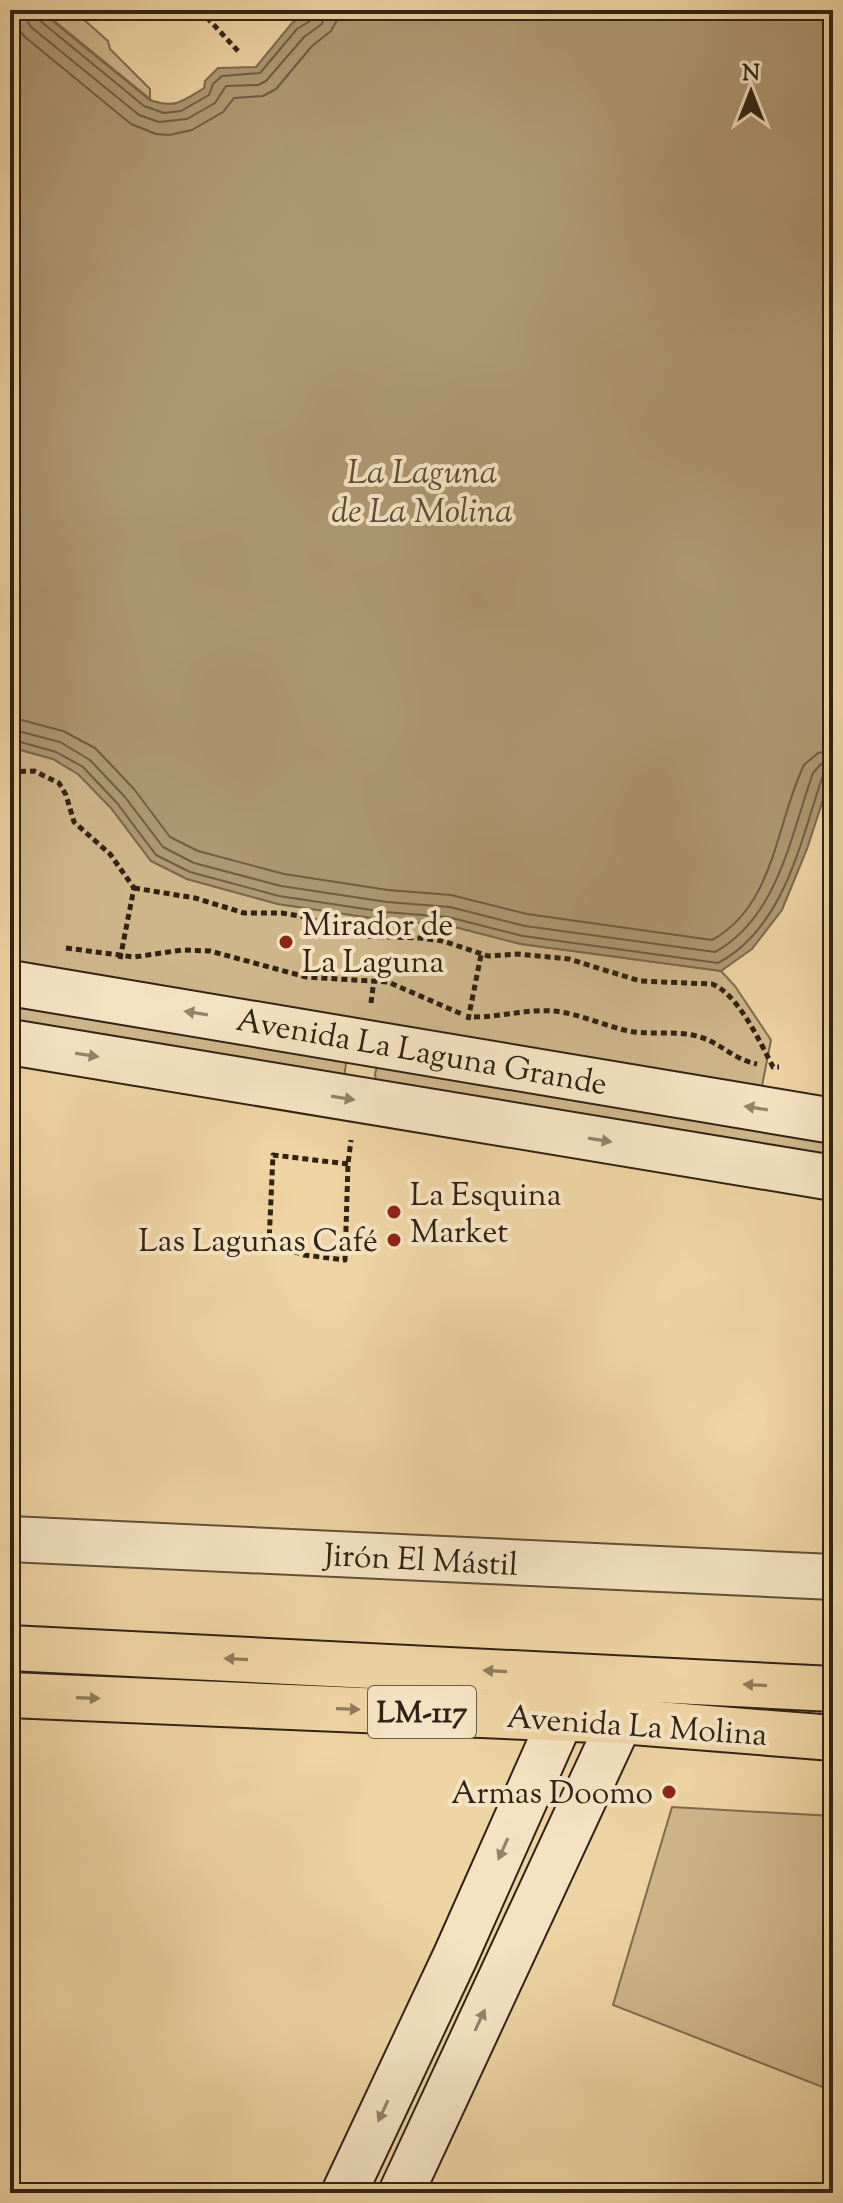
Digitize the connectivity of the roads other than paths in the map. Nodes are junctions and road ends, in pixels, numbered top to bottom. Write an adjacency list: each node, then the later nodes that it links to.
1 (10, 983): 3 (street, Avenida La Laguna Grande, one-way to 1)
2 (10, 1042): 4 (street, Avenida La Laguna Grande, one-way to 4)
3 (833, 1121)
4 (833, 1178)
5 (10, 1539): 6 (street, Jirón El Mástil)
6 (833, 1577)
7 (10, 1648): 8 (main road, Avenida La Molina / LM-117, one-way to 7)
8 (580, 1675): 9 (main road, Avenida La Molina / LM-117); 12 (street)
9 (640, 1678): 10 (main road, Avenida La Molina / LM-117, one-way to 9); 13 (street)
10 (833, 1689)
11 (10, 1695): 12 (main road, Avenida La Molina / LM-117, one-way to 12)
12 (562, 1718): 13 (main road, Avenida La Molina / LM-117); 15 (street, one-way to 15)
13 (620, 1721): 14 (main road, Avenida La Molina / LM-117); 16 (street, one-way to 13)
14 (833, 1738)
15 (406, 2062): 16 (street); 17 (street, one-way to 17)
16 (450, 2082): 18 (street)
17 (344, 2193)
18 (401, 2193)

